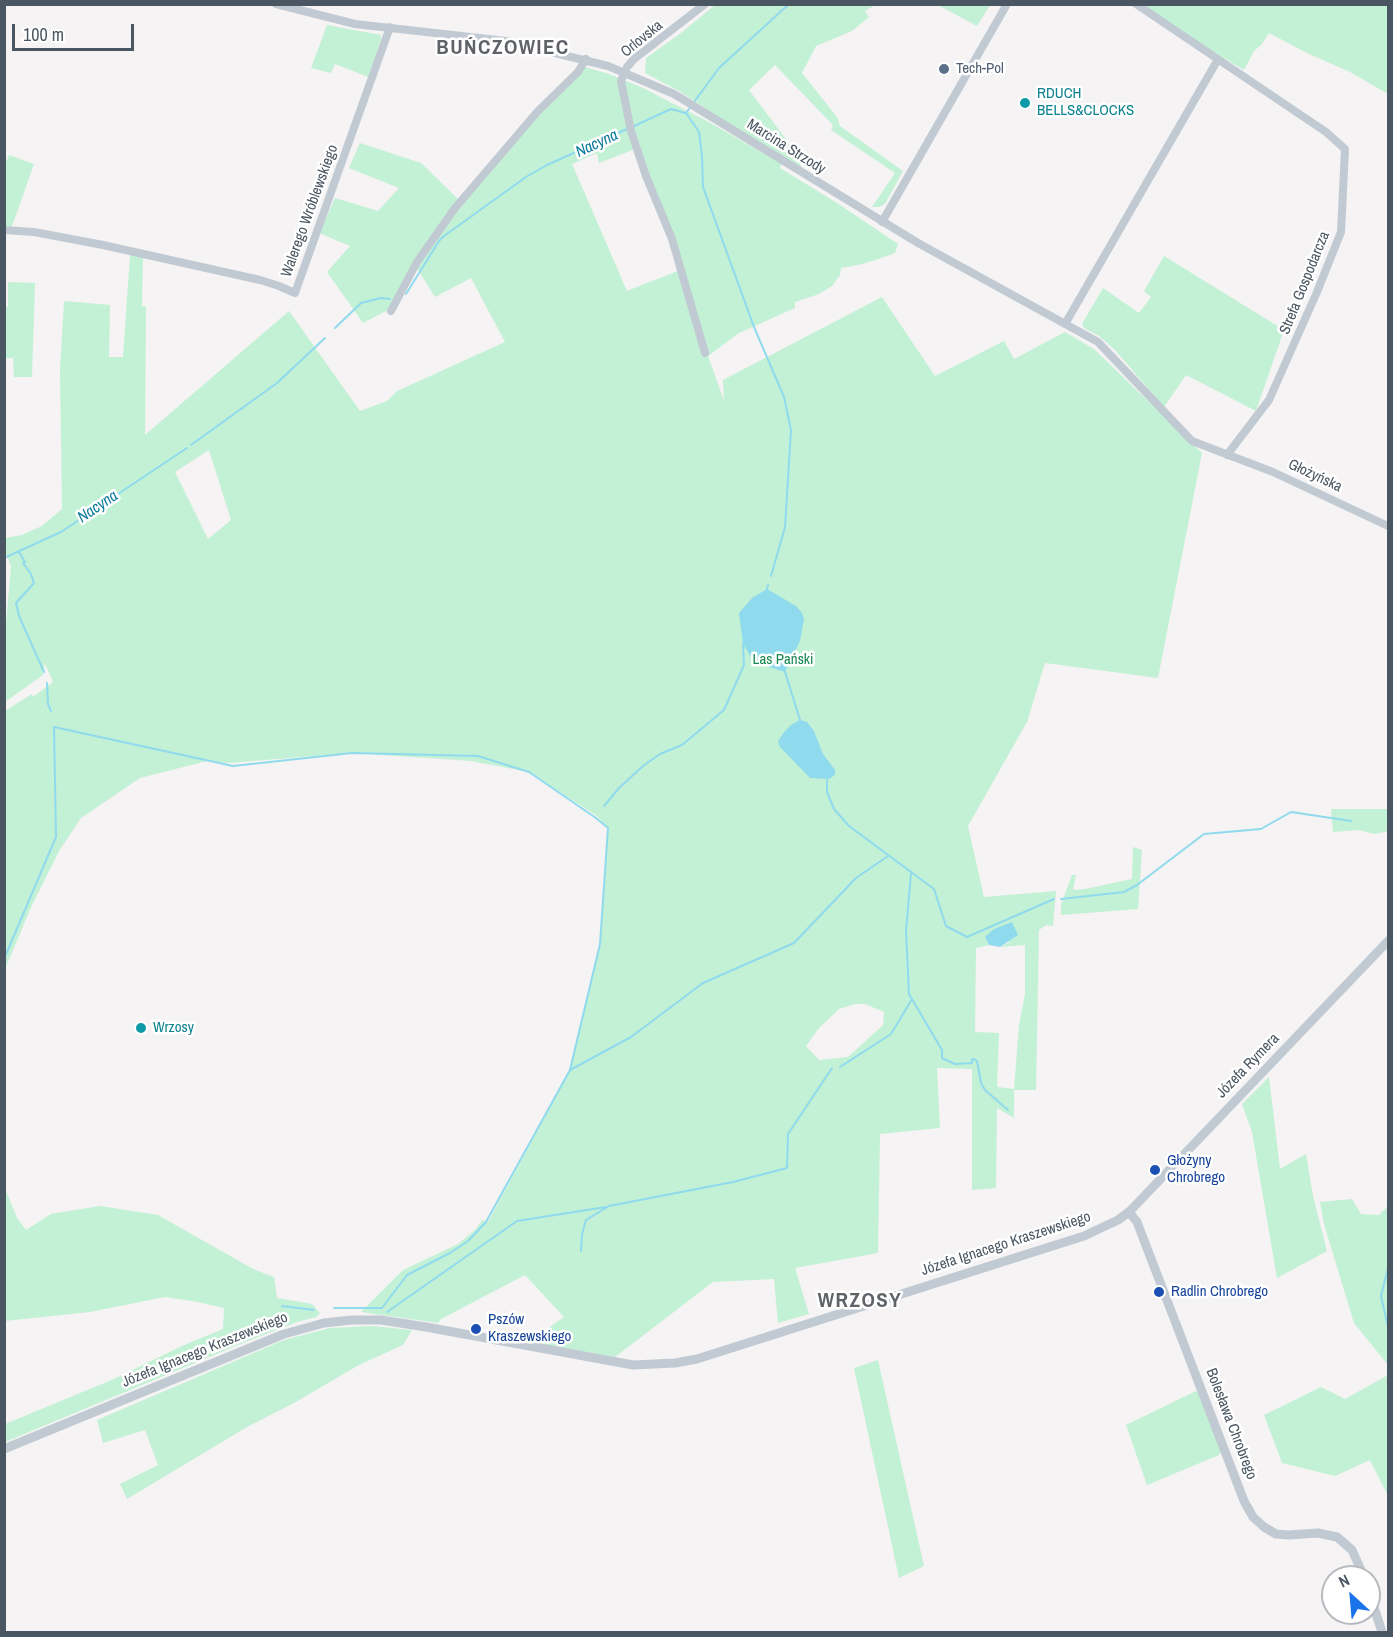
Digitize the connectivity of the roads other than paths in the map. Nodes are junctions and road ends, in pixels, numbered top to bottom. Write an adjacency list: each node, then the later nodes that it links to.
1 (276, 4): 5 (street, Marcina Strzody)
2 (705, 4): 8 (street, Orlovska)
3 (1007, 4): 9 (street)
4 (1136, 4): 7 (street, Strefa Gospodarcza)
5 (390, 27): 6 (street, Marcina Strzody); 10 (street, Walerego Wróblewskiego)
6 (586, 59): 8 (street, Marcina Strzody); 11 (street)
7 (1217, 61): 12 (street); 15 (street, Strefa Gospodarcza)
8 (625, 72): 9 (street, Marcina Strzody); 13 (street)
9 (882, 222): 12 (street, Marcina Strzody)
10 (4, 230)
11 (391, 311)
12 (1065, 324): 14 (street, Marcina Strzody)
13 (705, 353)
14 (1218, 452): 15 (street, Głożyńska)
15 (1227, 455): 16 (street, Głożyńska)
16 (1389, 526)
17 (1389, 941): 18 (street, Józefa Rymera)
18 (1129, 1212): 19 (street, Józefa Rymera); 21 (street, Bolesława Chrobrego)
19 (1118, 1220): 20 (street, Józefa Ignacego Kraszewskiego)
20 (4, 1449)
21 (1359, 1565)

